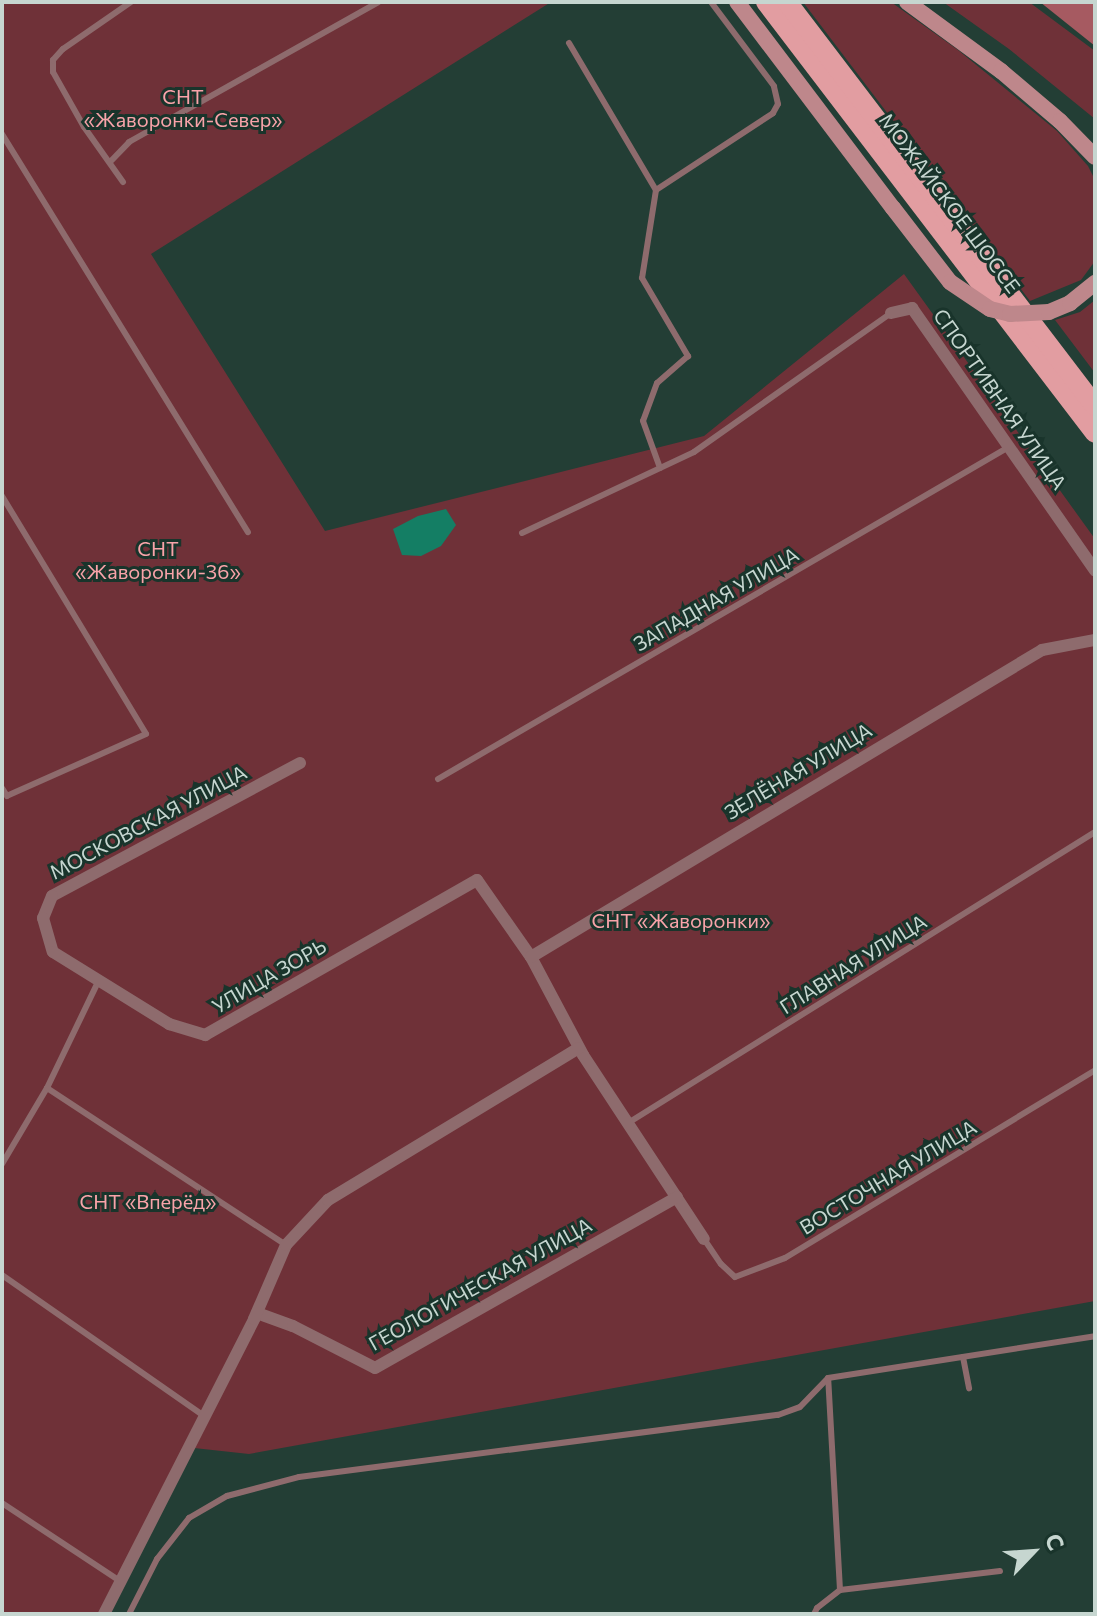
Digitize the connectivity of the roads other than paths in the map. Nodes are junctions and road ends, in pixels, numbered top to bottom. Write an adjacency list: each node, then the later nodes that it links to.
1 (131, 2): 11 (lane)
2 (378, 2): 11 (lane)
3 (711, 2): 13 (lane)
4 (737, 2): 14 (main road, bridge)
5 (766, 2): 17 (main road, МОЖАЙСКОЕ ШОССЕ)
6 (787, 2): 16 (main road, МОЖАЙСКОЕ ШОССЕ)
7 (907, 2): 10 (main road)
8 (569, 43): 13 (lane)
9 (2, 134): 21 (lane)
10 (1095, 157)
11 (110, 162): 12 (lane)
12 (123, 182)
13 (656, 190): 19 (lane)
14 (1095, 283)
15 (891, 313): 18 (street, СПОРТИВНАЯ УЛИЦА); 19 (lane)
16 (1095, 406)
17 (1095, 433)
18 (1009, 447): 23 (street, СПОРТИВНАЯ УЛИЦА); 26 (lane, ЗАПАДНАЯ УЛИЦА)
19 (660, 468): 22 (lane)
20 (2, 496): 27 (lane)
21 (248, 532)
22 (522, 533)
23 (1095, 570)
24 (1095, 640): 29 (street, ЗЕЛЁНАЯ УЛИЦА)
25 (300, 763): 30 (street, МОСКОВСКАЯ УЛИЦА)
26 (438, 779)
27 (2, 788)
28 (1095, 832): 35 (lane, ГЛАВНАЯ УЛИЦА)
29 (531, 957): 31 (street, УЛИЦА ЗОРЬ); 32 (street)
30 (78, 970): 31 (street, УЛИЦА ЗОРЬ)
31 (98, 982): 34 (lane)
32 (579, 1048): 35 (street); 39 (street)
33 (1095, 1070): 38 (lane, ВОСТОЧНАЯ УЛИЦА)
34 (47, 1088): 36 (lane); 39 (lane)
35 (628, 1123): 37 (street)
36 (2, 1164)
37 (677, 1197): 38 (street); 41 (street, ГЕОЛОГИЧЕСКАЯ УЛИЦА)
38 (704, 1239)
39 (286, 1245): 41 (street)
40 (2, 1275): 46 (lane)
41 (257, 1313): 46 (street)
42 (1095, 1336): 43 (lane)
43 (963, 1357): 44 (lane); 45 (lane)
44 (828, 1378): 50 (lane); 52 (lane)
45 (969, 1388)
46 (204, 1416): 49 (street)
47 (2, 1503): 49 (lane)
48 (1000, 1571): 50 (lane)
49 (120, 1581): 51 (street)
50 (840, 1590): 53 (lane)
51 (104, 1614)
52 (129, 1614)
53 (814, 1614)

